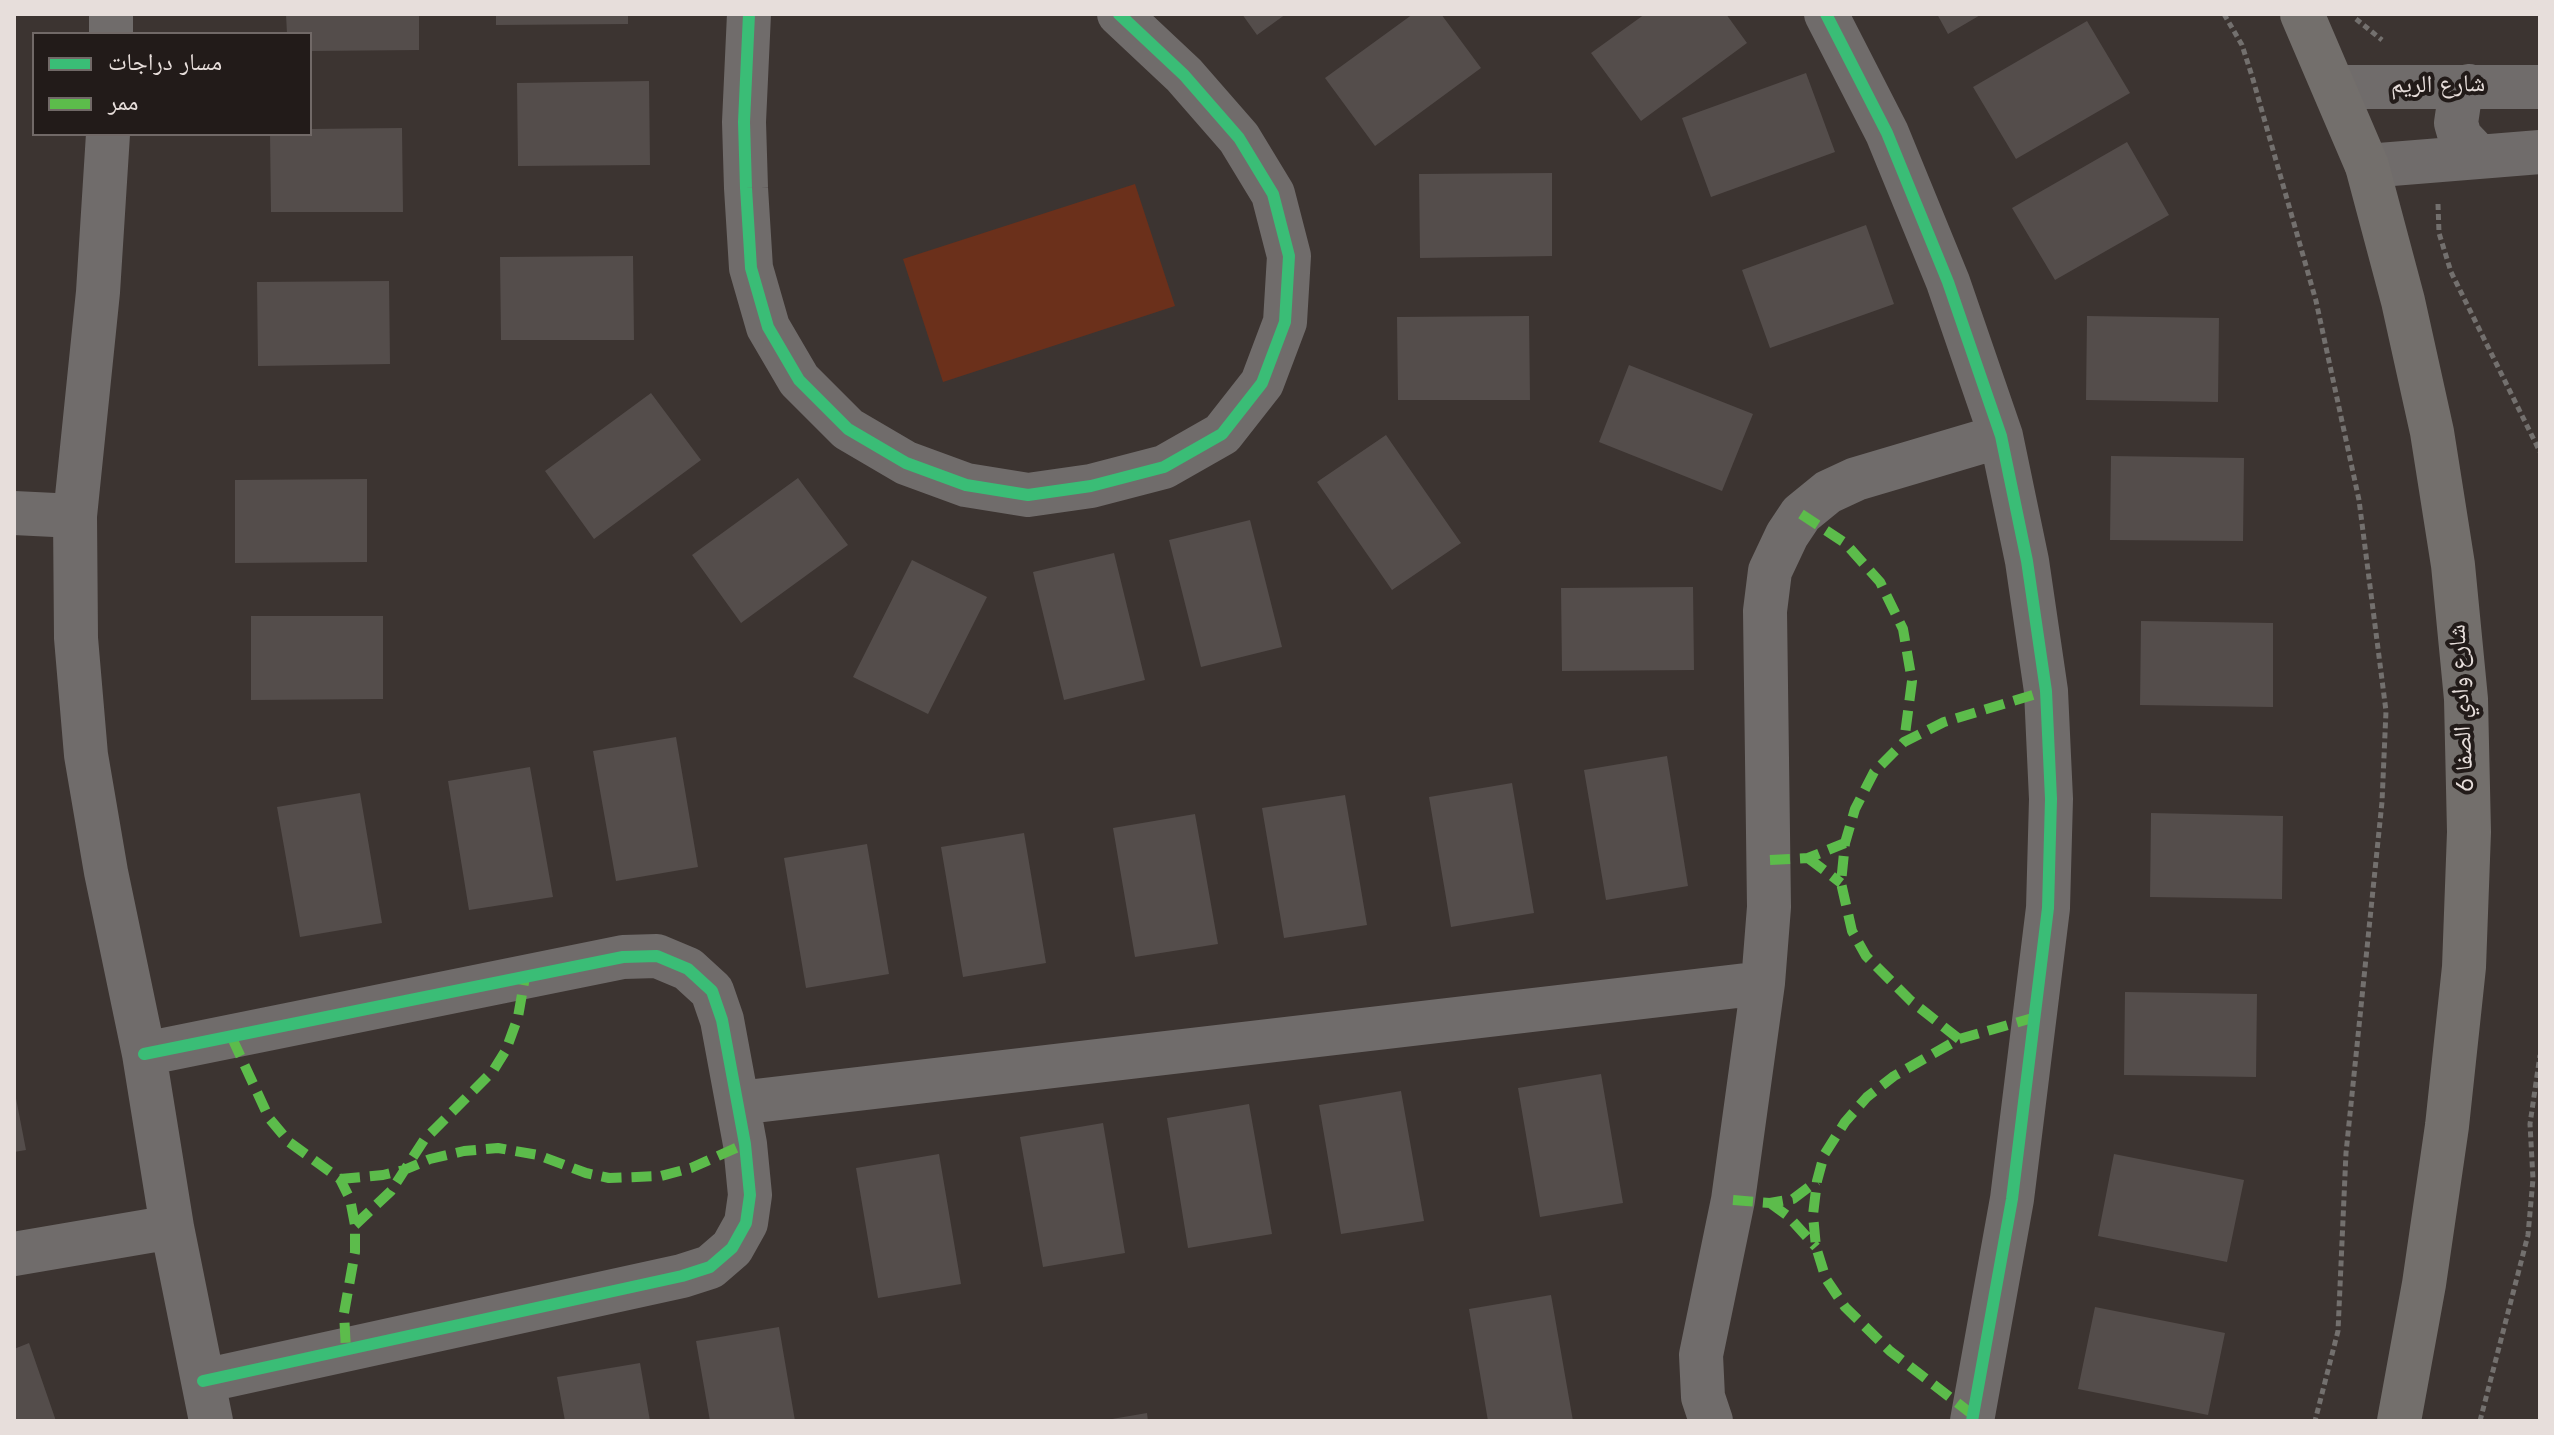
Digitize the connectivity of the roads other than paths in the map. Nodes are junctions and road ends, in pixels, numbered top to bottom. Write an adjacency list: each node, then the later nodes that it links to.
1 (749, 14): 2 (street)
2 (1119, 14)
3 (1826, 14): 12 (street)
4 (2302, 14): 6 (main road, شارع وادي الصفا 6)
5 (2469, 86): 6 (street, شارع الريم); 7 (street, شارع الريم); 10 (street)
6 (2335, 87): 11 (main road, شارع وادي الصفا 6)
7 (2540, 87)
8 (108, 136): 14 (street)
9 (2540, 152): 10 (street)
10 (2479, 157): 11 (street)
11 (2367, 166): 23 (main road, شارع وادي الصفا 6)
12 (2001, 436): 15 (street); 22 (street)
13 (14, 513): 14 (street)
14 (75, 516): 16 (street)
15 (1763, 983): 17 (street); 21 (street)
16 (144, 1054): 17 (street); 18 (street)
17 (738, 1103): 20 (street)
18 (172, 1227): 19 (street); 20 (street)
19 (14, 1254)
20 (207, 1401)
21 (1711, 1421)
22 (1972, 1421)
23 (2399, 1421)

